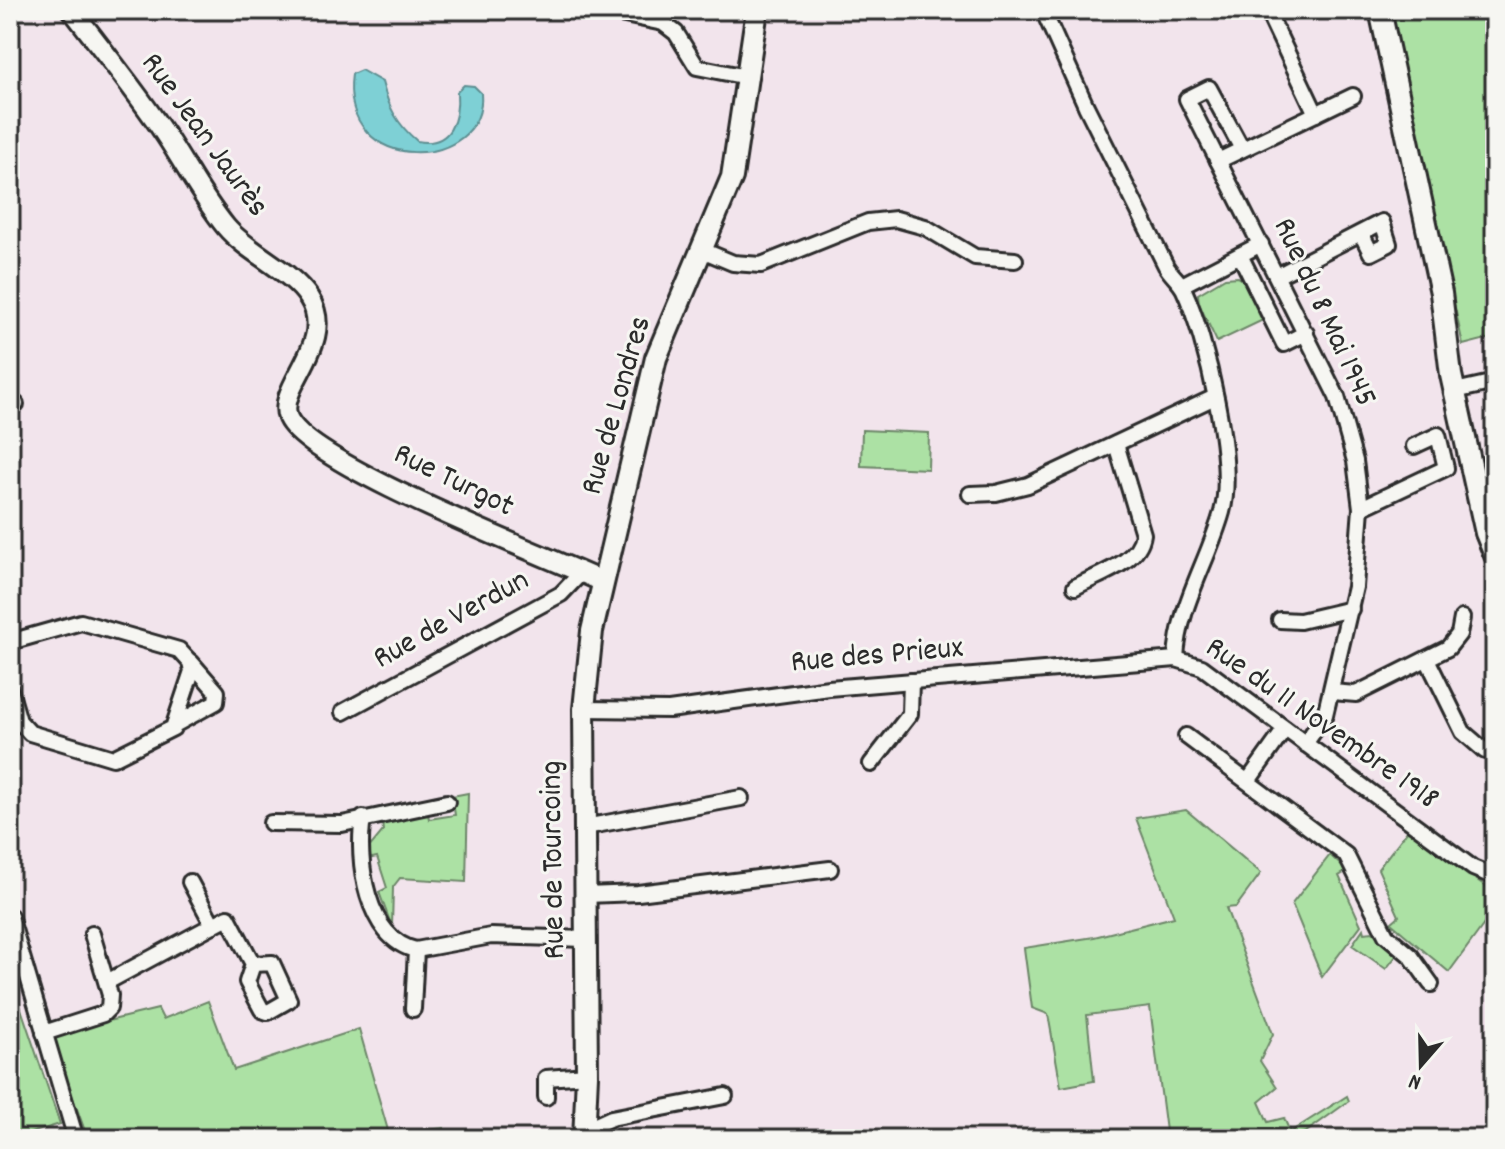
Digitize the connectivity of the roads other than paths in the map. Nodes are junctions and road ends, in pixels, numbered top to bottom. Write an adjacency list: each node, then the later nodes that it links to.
1 (72, 10): 23 (street, Rue Jean Jaurès)
2 (601, 10): 7 (street)
3 (757, 10): 7 (main road, Rue de Londres)
4 (1043, 10): 18 (street, Rue du 11 Novembre 1918)
5 (1380, 10): 21 (main road)
6 (1272, 21): 9 (street)
7 (747, 77): 14 (main road, Rue de Londres)
8 (1353, 96): 9 (street)
9 (1316, 114): 10 (street)
10 (1242, 149): 11 (street); 11 (street, Rue du 8 Mai 1945)
11 (1218, 161): 13 (street, Rue du 8 Mai 1945)
12 (1361, 233): 17 (street)
13 (1261, 244): 15 (street); 17 (street, Rue du 8 Mai 1945)
14 (702, 250): 16 (street); 31 (main road, Rue de Londres)
15 (1240, 255): 18 (street); 19 (street)
16 (1015, 260)
17 (1277, 276): 19 (street, Rue du 8 Mai 1945)
18 (1182, 285): 22 (street, Rue du 11 Novembre 1918)
19 (1306, 333): 27 (street, Rue du 8 Mai 1945)
20 (1495, 382): 21 (street)
21 (1460, 390): 28 (main road); 29 (main road)
22 (1215, 397): 24 (street); 38 (street, Rue du 11 Novembre 1918)
23 (288, 417): 30 (street, Rue Turgot)
24 (1116, 444): 26 (street); 32 (street)
25 (1414, 446): 27 (street)
26 (970, 494)
27 (1361, 508): 33 (street, Rue du 8 Mai 1945)
28 (1495, 524)
29 (1495, 555)
30 (582, 572): 31 (street, Rue Turgot); 44 (street, Rue de Verdun)
31 (603, 582): 43 (main road, Rue de Tourcoing)
32 (1075, 587)
33 (1351, 609): 35 (street); 42 (street, Rue du 8 Mai 1945)
34 (1462, 618): 39 (street)
35 (1280, 620)
36 (10, 642): 37 (street)
37 (187, 658): 45 (street); 45 (street)
38 (1176, 659): 40 (street, Rue des Prieux); 46 (street, Rue du 11 Novembre 1918)
39 (1427, 659): 42 (street); 49 (street)
40 (911, 681): 43 (street, Rue des Prieux); 50 (street)
41 (10, 690): 45 (street)
42 (1332, 692): 48 (street, Rue du 8 Mai 1945)
43 (584, 709): 56 (main road, Rue de Tourcoing)
44 (343, 712)
45 (176, 724)
46 (1285, 729): 48 (street, Rue du 11 Novembre 1918); 51 (street)
47 (1186, 736): 51 (street)
48 (1305, 744): 58 (street, Rue du 11 Novembre 1918)
49 (1485, 751)
50 (871, 764)
51 (1248, 781): 68 (street)
52 (741, 798): 56 (street)
53 (447, 802): 54 (street)
54 (363, 818): 55 (street); 65 (street)
55 (271, 823)
56 (585, 827): 60 (main road, Rue de Tourcoing)
57 (830, 869): 60 (street)
58 (1495, 877)
59 (190, 882): 62 (street)
60 (586, 895): 64 (main road, Rue de Tourcoing)
61 (10, 916): 70 (street)
62 (213, 925): 66 (street); 67 (street)
63 (92, 934): 67 (street)
64 (586, 939): 65 (street); 71 (main road, Rue de Tourcoing)
65 (416, 950): 69 (street)
66 (253, 964)
67 (111, 980): 70 (street)
68 (1431, 984)
69 (413, 1009)
70 (44, 1033): 75 (street)
71 (587, 1075): 73 (street); 74 (main road, Rue de Tourcoing)
72 (725, 1096): 74 (street)
73 (546, 1097)
74 (584, 1134)
75 (76, 1139)

